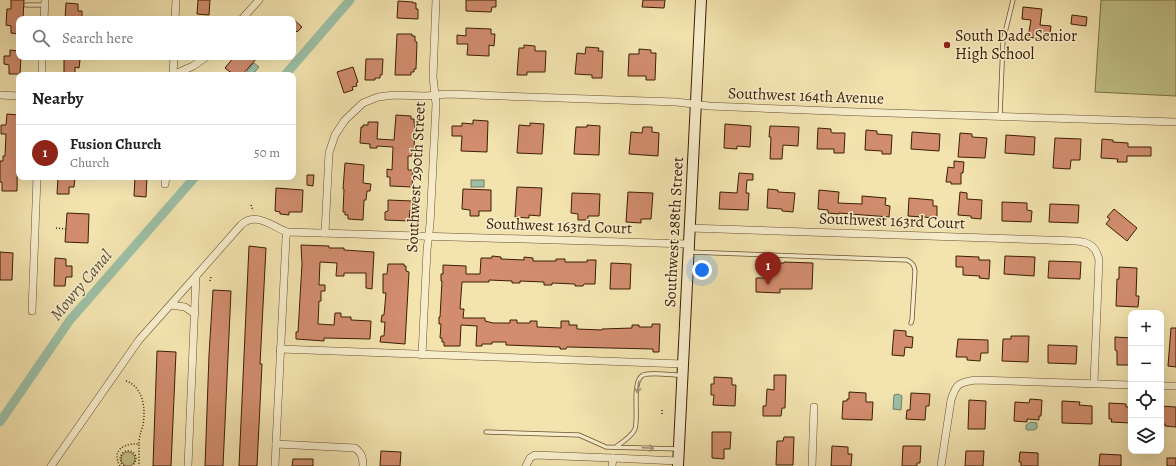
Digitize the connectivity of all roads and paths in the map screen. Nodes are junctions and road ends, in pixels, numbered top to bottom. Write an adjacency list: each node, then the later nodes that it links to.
1 (176, 0): 9 (street)
2 (259, 0): 10 (street)
3 (436, 0): 18 (street, Southwest 290th Street)
4 (701, 0): 20 (street, Southwest 288th Street)
5 (1013, 0): 21 (lane)
6 (45, 3): 7 (lane); 8 (street)
7 (26, 5)
8 (44, 16)
9 (175, 16)
10 (245, 16)
11 (42, 60): 14 (street)
12 (174, 60): 15 (street)
13 (202, 60): 16 (street)
14 (42, 72)
15 (173, 72)
16 (180, 72)
17 (0, 95): 19 (street)
18 (435, 95): 20 (street, Southwest 164th Avenue); 28 (street, Southwest 164th Avenue); 29 (street, Southwest 290th Street)
19 (16, 96)
20 (695, 104): 21 (street, Southwest 164th Avenue); 25 (street, Southwest 288th Street)
21 (1000, 116): 22 (street, Southwest 164th Avenue)
22 (1176, 122)
23 (37, 180): 35 (street)
24 (56, 228): 26 (path)
25 (689, 228): 30 (street, Southwest 288th Street); 43 (street, Southwest 163rd Court)
26 (66, 229)
27 (287, 232): 28 (street, Southwest 163rd Court); 31 (street); 38 (street)
28 (325, 233): 29 (street, Southwest 163rd Court)
29 (428, 236): 30 (street, Southwest 163rd Court); 39 (street, Southwest 290th Street)
30 (688, 248): 37 (lane); 40 (street, Southwest 288th Street)
31 (196, 276): 34 (street); 36 (street)
32 (211, 277): 33 (path)
33 (210, 281)
34 (171, 305): 36 (street); 61 (street)
35 (32, 311)
36 (195, 314): 66 (street)
37 (911, 323)
38 (280, 348): 39 (street); 52 (street)
39 (422, 354): 40 (street)
40 (683, 364): 41 (street, Southwest 288th Street)
41 (682, 376): 53 (lane, one-way to 53); 54 (street, Southwest 288th Street)
42 (126, 381): 51 (path)
43 (1094, 383): 44 (street); 72 (street)
44 (1128, 385)
45 (1164, 386): 46 (street)
46 (1176, 386)
47 (814, 407): 71 (street)
48 (662, 410): 49 (path)
49 (662, 414)
50 (486, 432): 53 (lane)
51 (139, 444): 55 (path); 59 (path)
52 (276, 444): 67 (street); 68 (street)
53 (616, 446): 54 (lane, one-way to 54)
54 (679, 450): 60 (street, Southwest 288th Street)
55 (119, 451): 56 (path); 62 (path)
56 (122, 453): 57 (path); 63 (path)
57 (136, 458): 59 (path); 64 (path)
58 (613, 458): 60 (street); 69 (street); 70 (street)
59 (139, 459): 65 (path)
60 (678, 463)
61 (52, 466)
62 (120, 466)
63 (124, 466)
64 (132, 466)
65 (138, 466)
66 (188, 466)
67 (275, 466)
68 (363, 466)
69 (526, 466)
70 (612, 466)
71 (812, 466)
72 (941, 466)

